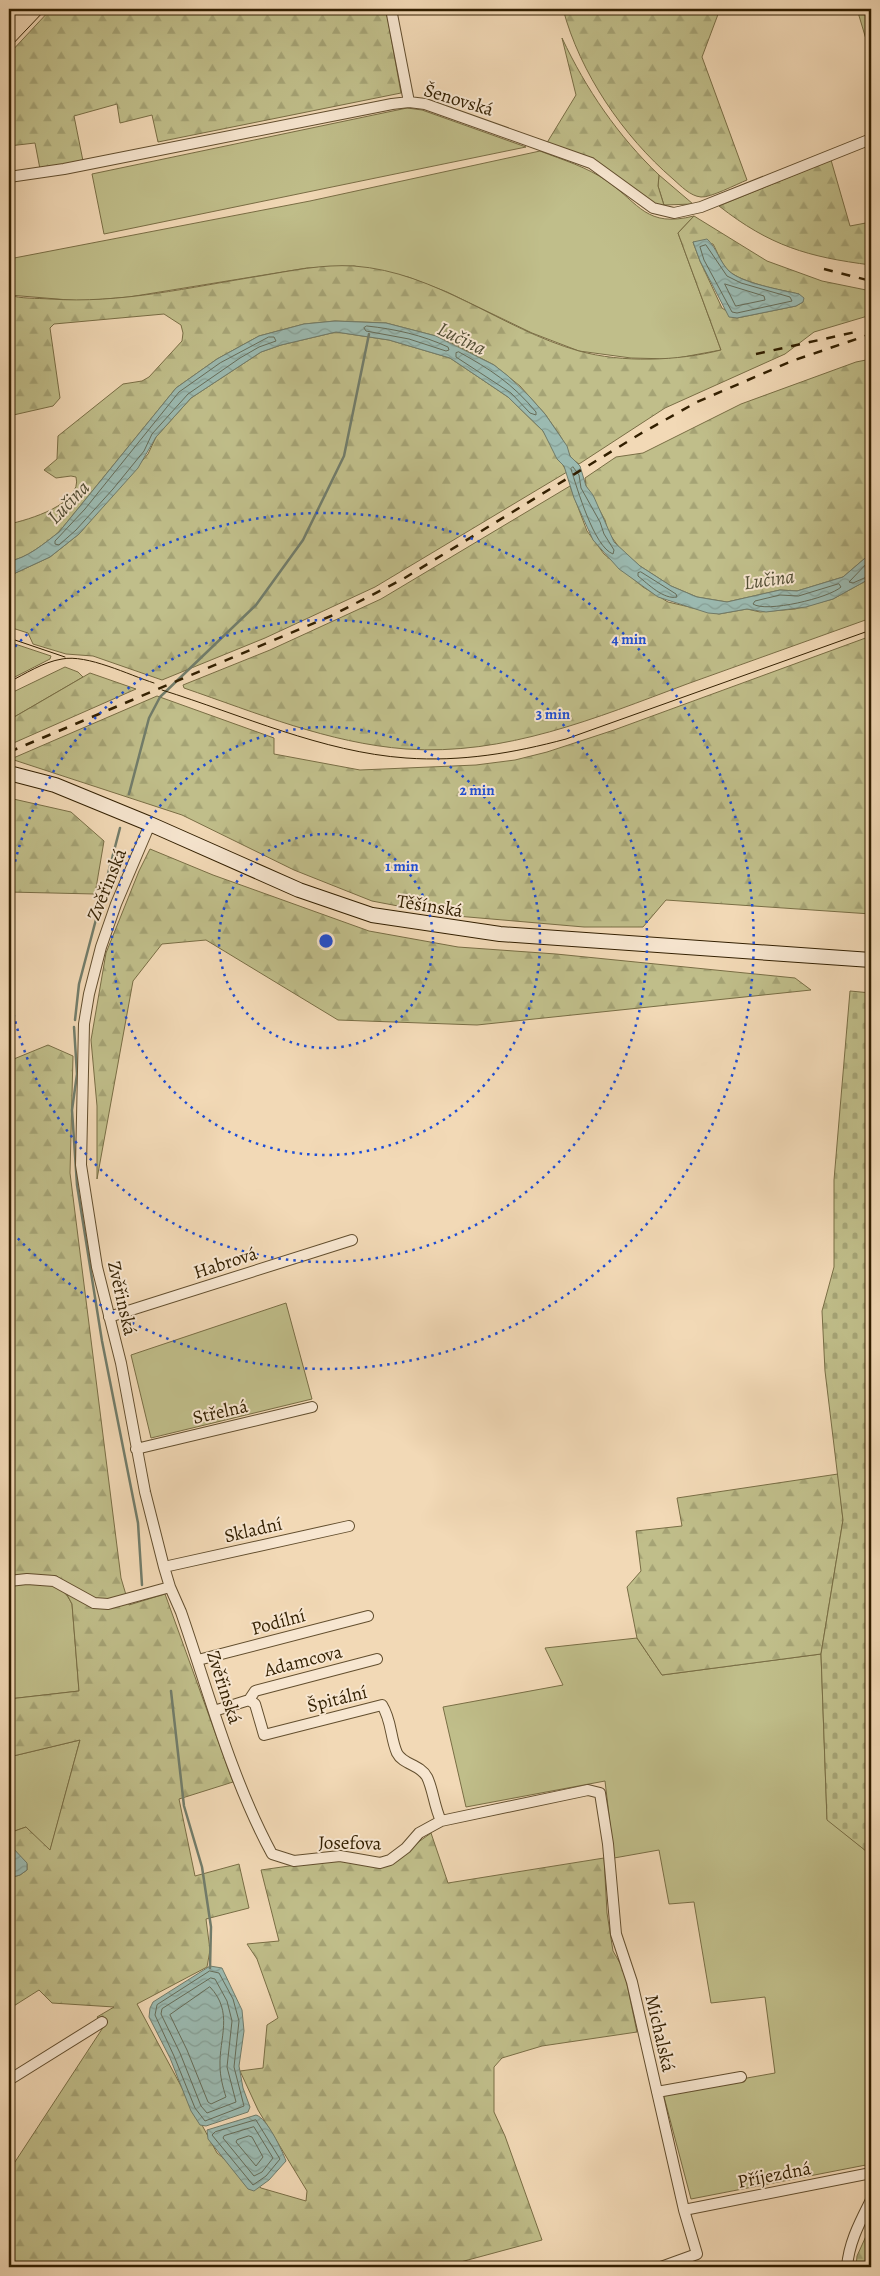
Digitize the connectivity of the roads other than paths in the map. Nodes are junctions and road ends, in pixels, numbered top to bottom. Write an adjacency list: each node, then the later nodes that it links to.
1 (391, 9): 2 (street)
2 (409, 102): 3 (street, Šenovská); 4 (street, Šenovská)
3 (871, 139)
4 (9, 176)
5 (9, 773): 6 (main road, Těšínská)
6 (150, 824): 7 (main road, Těšínská); 9 (street, Zvěřinská)
7 (871, 960)
8 (352, 1240): 9 (street, Habrová)
9 (109, 1317): 11 (street, Zvěřinská)
10 (312, 1407): 11 (street, Střelná)
11 (136, 1449): 13 (street, Zvěřinská)
12 (349, 1526): 13 (street, Skladní)
13 (164, 1567): 15 (street, Zvěřinská)
14 (9, 1581): 15 (street)
15 (170, 1587): 18 (street, Zvěřinská)
16 (368, 1616): 18 (street, Podílní)
17 (377, 1659): 19 (street, Adamcova)
18 (198, 1660): 20 (street, Zvěřinská)
19 (249, 1700): 20 (street, Adamcova); 23 (street, Špitální)
20 (214, 1711): 21 (street, Zvěřinská)
21 (236, 1775): 23 (street, Josefova)
22 (588, 1790): 23 (street, Josefova); 27 (street, Michalská)
23 (441, 1821)
24 (102, 2022): 26 (street)
25 (741, 2077): 27 (street)
26 (9, 2080)
27 (657, 2092): 30 (street, Michalská)
28 (871, 2174): 30 (street, Příjezdná)
29 (871, 2200): 32 (street)
30 (684, 2210): 31 (street, Michalská)
31 (661, 2267)
32 (847, 2267)

